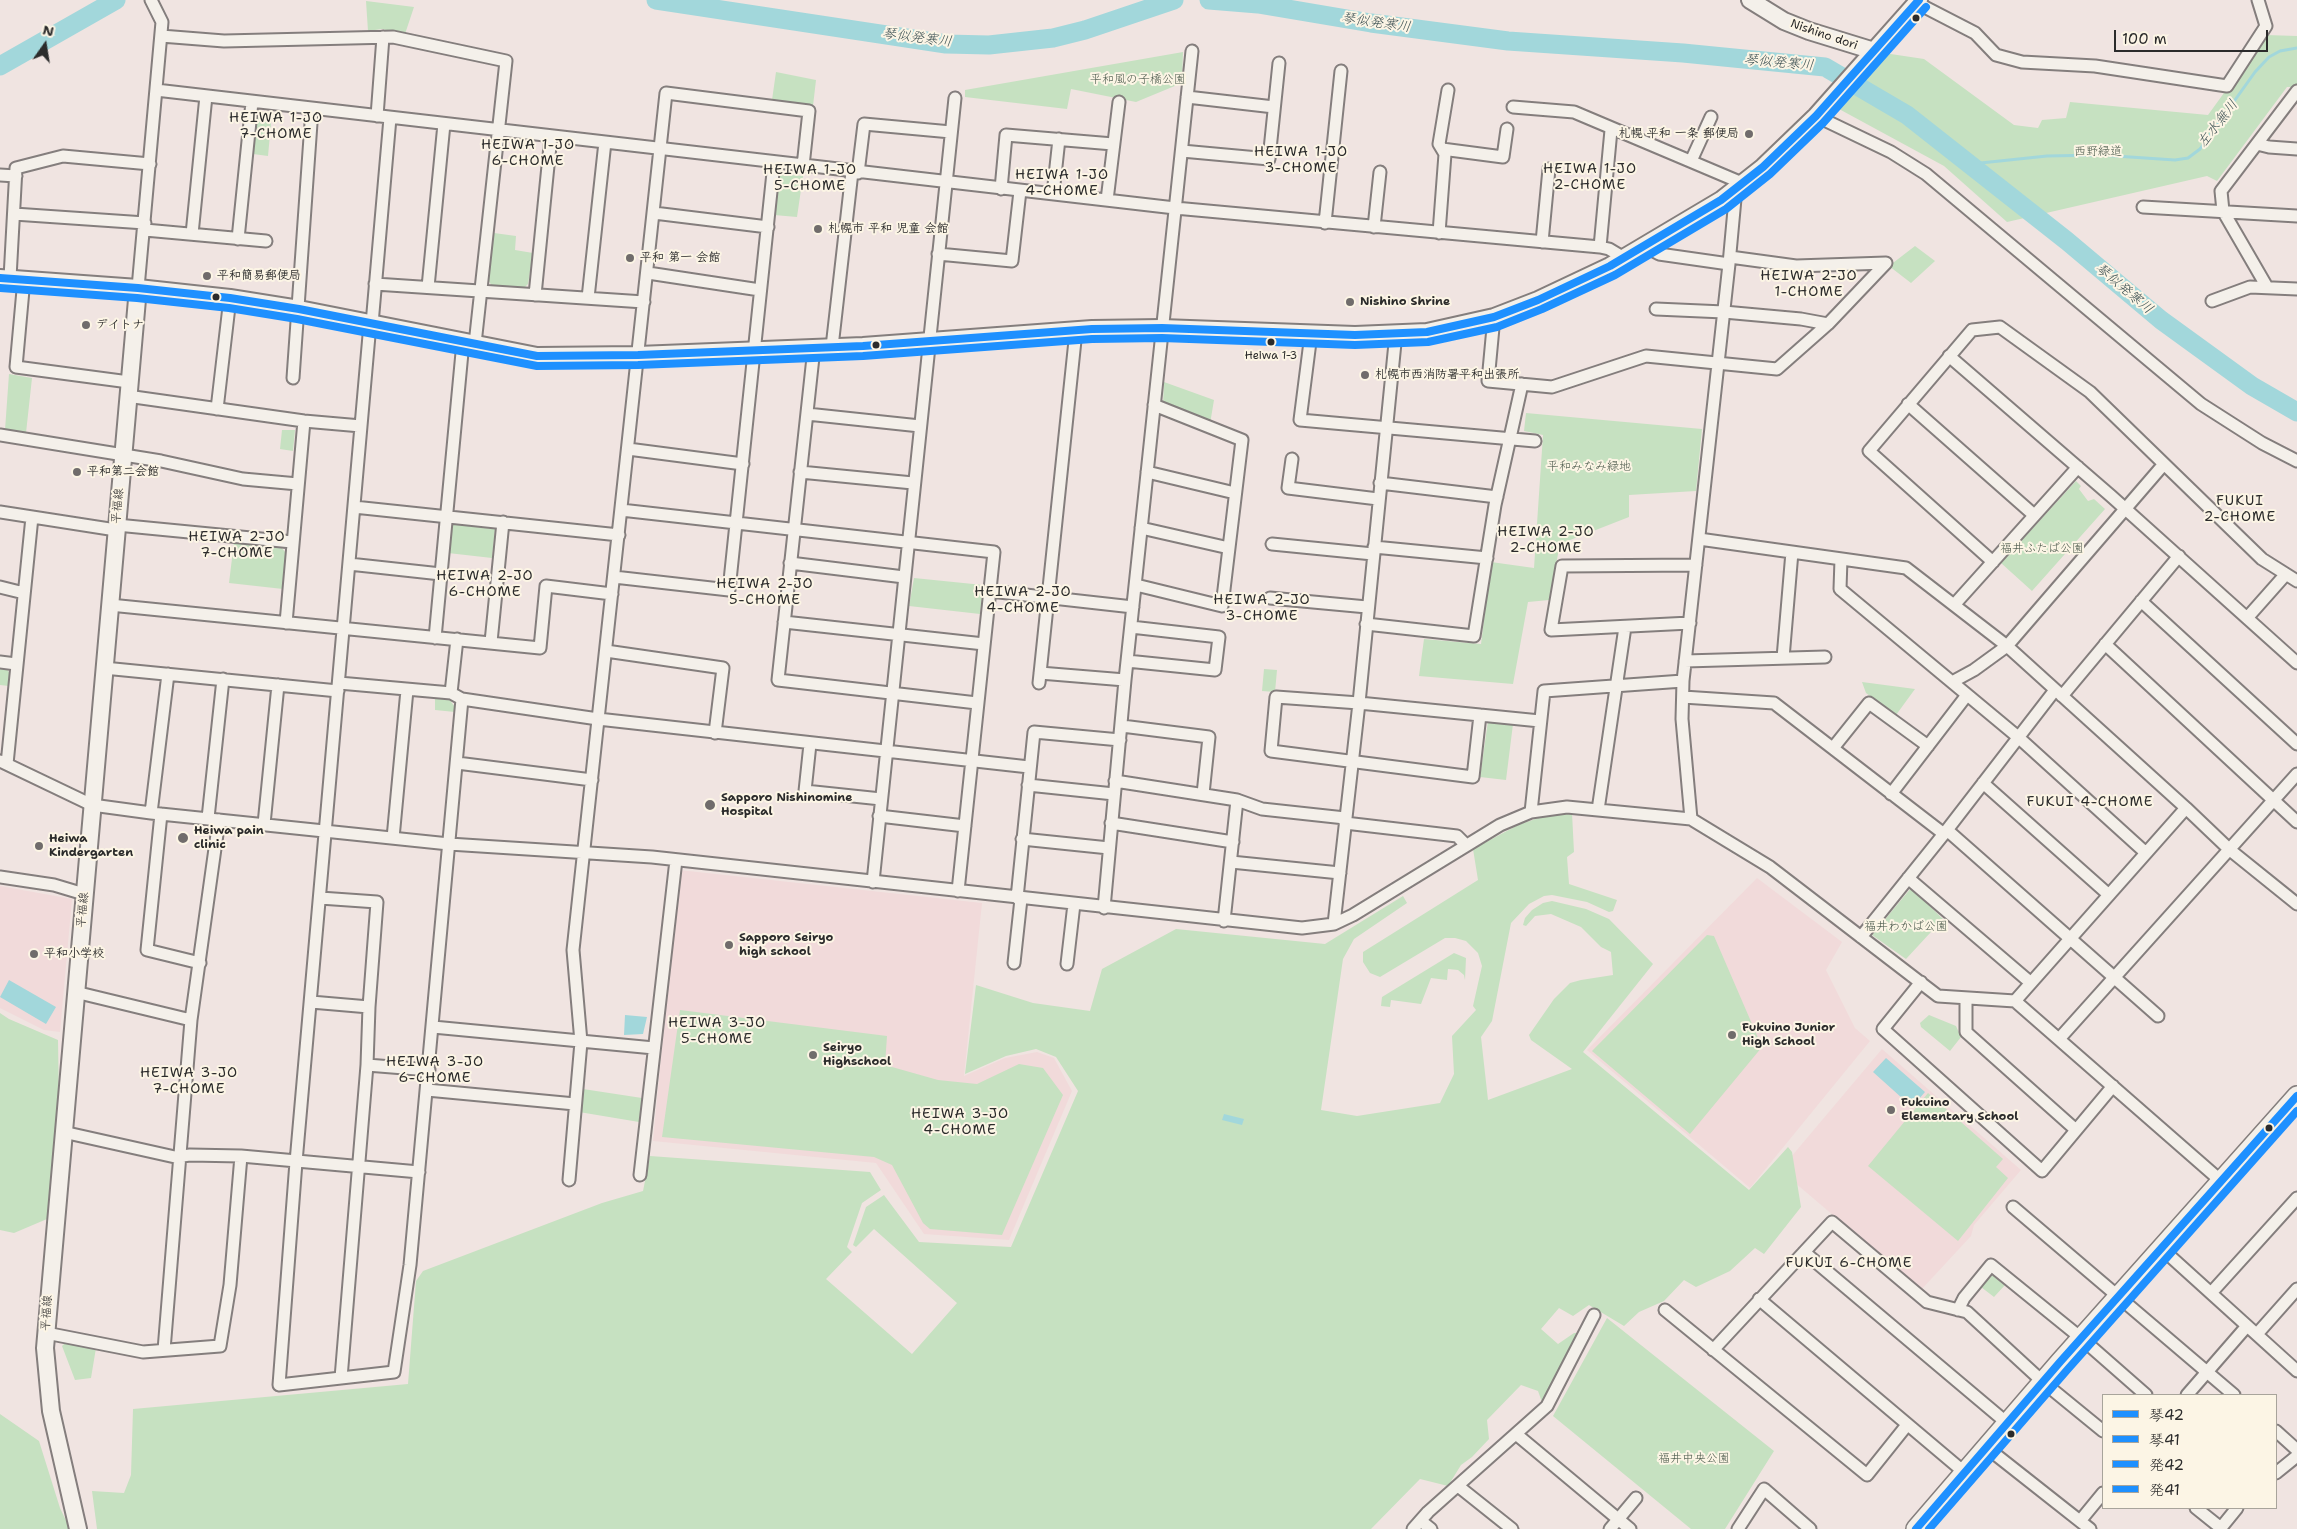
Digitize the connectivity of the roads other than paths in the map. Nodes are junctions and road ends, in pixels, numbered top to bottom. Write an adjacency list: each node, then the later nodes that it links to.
1 (1750, 0): 8 (street, Nishino dori)
2 (2258, 0): 3 (street)
3 (1918, 1): 8 (street)
4 (153, 3): 5 (street)
5 (161, 36): 6 (street); 11 (street)
6 (383, 37): 23 (street); 27 (street)
7 (1192, 51): 15 (street)
8 (1874, 51): 22 (street)
9 (1279, 63): 19 (street)
10 (1341, 71): 61 (street)
11 (156, 90): 14 (street); 42 (street)
12 (1448, 90): 38 (street)
13 (2297, 91): 35 (street)
14 (206, 96): 17 (street); 66 (street)
15 (1187, 97): 19 (street); 39 (street)
16 (955, 98): 30 (street)
17 (252, 102): 21 (street); 67 (street)
18 (1119, 102): 34 (street)
19 (1274, 107): 39 (street)
20 (1513, 107): 29 (street)
21 (312, 108): 23 (street); 89 (street)
22 (1821, 110): 50 (street); 124 (street)
23 (377, 116): 25 (street)
24 (1711, 117): 40 (street)
25 (390, 118): 26 (street); 77 (street)
26 (444, 124): 27 (street); 78 (street)
27 (499, 129): 31 (street); 83 (street)
28 (1507, 129): 38 (street)
29 (1611, 130): 40 (street); 71 (street)
30 (951, 132): 45 (street); 49 (street)
31 (551, 136): 33 (street); 84 (street)
32 (1059, 140): 34 (street); 51 (street); 53 (street)
33 (605, 142): 36 (street); 86 (street)
34 (1114, 144): 54 (street)
35 (2257, 144): 37 (street); 57 (street)
36 (660, 148): 41 (street); 43 (street); 58 (street)
37 (2297, 148)
38 (1442, 149): 65 (street)
39 (1182, 150): 55 (street)
40 (1690, 161): 50 (street)
41 (774, 163): 43 (street); 63 (street)
42 (150, 164): 48 (street); 62 (street)
43 (803, 166): 45 (street)
44 (1549, 169): 69 (street)
45 (855, 172): 49 (street); 101 (street)
46 (1380, 172): 64 (street)
47 (0, 175): 48 (street)
48 (16, 176): 59 (street)
49 (945, 182): 51 (street); 72 (street)
50 (1739, 186): 70 (street); 74 (street)
51 (1001, 189): 52 (street)
52 (1020, 191): 53 (street); 72 (street)
53 (1053, 194): 54 (street)
54 (1107, 200): 55 (street)
55 (1176, 208): 61 (street); 95 (street)
56 (2143, 208): 57 (street)
57 (2223, 211): 60 (street); 79 (street)
58 (654, 212): 63 (street); 75 (street)
59 (14, 214): 62 (street); 76 (street)
60 (2297, 216)
61 (1325, 223): 64 (street)
62 (145, 226): 66 (street); 80 (street)
63 (768, 227): 82 (street)
64 (1374, 228): 65 (street)
65 (1439, 233): 69 (street)
66 (192, 234): 67 (street)
67 (238, 239): 68 (street)
68 (266, 242)
69 (1542, 242): 71 (street)
70 (1644, 246): 73 (street); 74 (street)
71 (1600, 247): 73 (street)
72 (938, 254): 99 (street)
73 (1624, 258): 92 (street)
74 (1730, 260): 91 (street); 94 (street)
75 (648, 273): 82 (street); 88 (street)
76 (11, 278): 80 (street); 109 (street)
77 (375, 284): 78 (street); 93 (street)
78 (428, 287): 83 (street)
79 (2267, 287): 81 (street); 87 (street)
80 (138, 288): 85 (street); 109 (street, 平福線)
81 (2297, 289)
82 (760, 290): 103 (street)
83 (481, 291): 84 (street); 100 (street)
84 (535, 295): 86 (street)
85 (230, 298): 89 (street); 112 (street)
86 (588, 298): 88 (street)
87 (2212, 301)
88 (644, 302): 104 (street)
89 (299, 309): 93 (street); 107 (street)
90 (1656, 309): 91 (street)
91 (1724, 312): 94 (street); 106 (street)
92 (1494, 317): 97 (street); 108 (street)
93 (371, 324): 100 (street); 115 (street)
94 (1828, 324): 106 (street)
95 (1162, 328): 96 (street); 98 (street); 111 (street)
96 (1076, 331): 99 (street); 173 (street)
97 (1396, 333): 98 (street); 117 (street)
98 (1311, 334): 117 (street)
99 (929, 342): 101 (street); 116 (street)
100 (469, 343): 104 (street); 141 (street)
101 (832, 347): 102 (street)
102 (814, 348): 103 (street); 113 (street)
103 (754, 350): 104 (street); 125 (street)
104 (638, 355): 121 (street)
105 (1949, 356): 110 (street); 126 (street); 127 (street)
106 (1718, 364): 108 (street); 149 (street)
107 (293, 378)
108 (1522, 384): 119 (street)
109 (128, 389): 112 (street); 122 (street, 平福線)
110 (1908, 404): 140 (street); 159 (street)
111 (1154, 405): 129 (street); 133 (street)
112 (217, 409): 114 (street)
113 (807, 414): 116 (street); 128 (street)
114 (304, 421): 115 (street); 132 (street)
115 (361, 426): 136 (street)
116 (920, 426): 130 (street)
117 (1386, 427): 119 (street); 131 (street)
118 (0, 435): 122 (street)
119 (1510, 439): 120 (street); 134 (street)
120 (1535, 441)
121 (628, 449): 125 (street); 138 (street)
122 (123, 457): 132 (street); 145 (street, 平福線)
123 (1292, 458): 135 (street)
124 (2297, 461)
125 (743, 464): 144 (street)
126 (2164, 464): 137 (street); 164 (street)
127 (2078, 467): 137 (street); 140 (street)
128 (800, 472): 130 (street); 146 (street)
129 (1147, 472): 133 (street); 147 (street)
130 (913, 483): 150 (street)
131 (1380, 483): 134 (street); 135 (street)
132 (298, 484): 151 (street)
133 (1236, 493): 153 (street)
134 (1497, 497): 157 (street)
135 (1378, 498): 154 (street)
136 (354, 507): 141 (street); 161 (street)
137 (2126, 509): 156 (street); 194 (street)
138 (621, 510): 144 (street); 148 (street)
139 (0, 512): 142 (street)
140 (2034, 515): 159 (street)
141 (446, 516): 143 (street); 163 (street)
142 (32, 517): 145 (street); 171 (street)
143 (503, 522): 148 (street); 191 (street)
144 (737, 522): 146 (street); 165 (street)
145 (116, 527): 151 (street); 176 (street, 平福線)
146 (794, 528): 150 (street); 160 (street)
147 (1141, 528): 153 (street); 168 (street)
148 (619, 535): 165 (street)
149 (1699, 539): 155 (street); 162 (street)
150 (907, 540): 166 (street); 170 (street)
151 (292, 542): 182 (street)
152 (1272, 544): 154 (street)
153 (1229, 548): 168 (street)
154 (1374, 551): 157 (street); 179 (street)
155 (1792, 552): 158 (street); 196 (street)
156 (2179, 556): 175 (street); 180 (street)
157 (1486, 558): 184 (street)
158 (1841, 559): 177 (street); 208 (street)
159 (1993, 562): 177 (street)
160 (790, 563): 166 (street); 181 (street)
161 (349, 564): 163 (street); 187 (street)
162 (1696, 565): 183 (street); 185 (street)
163 (441, 574): 189 (street)
164 (2286, 574): 167 (street); 180 (street)
165 (614, 577): 172 (street)
166 (904, 577): 188 (street)
167 (2297, 581)
168 (1136, 585): 178 (street)
169 (0, 587): 171 (street)
170 (990, 591): 173 (street); 192 (street)
171 (24, 592): 202 (street)
172 (612, 594): 191 (street); 195 (street)
173 (1047, 598): 178 (street); 206 (street)
174 (1270, 598): 179 (street)
175 (2142, 601): 193 (street); 229 (street)
176 (110, 605): 182 (street); 203 (street, 平福線)
177 (1954, 605): 194 (street)
178 (1133, 607): 186 (street)
179 (1368, 607): 184 (street)
180 (2247, 618): 201 (street)
181 (784, 622): 188 (street); 213 (street)
182 (286, 623): 187 (street)
183 (1690, 623): 185 (street); 199 (street)
184 (1366, 624): 220 (street)
185 (1625, 626): 210 (street)
186 (1131, 627): 198 (street); 198 (street)
187 (344, 629): 189 (street); 211 (street)
188 (898, 635): 192 (street); 213 (street)
189 (435, 638): 190 (street)
190 (457, 639): 191 (street); 214 (street)
191 (491, 642)
192 (984, 644): 219 (street)
193 (2105, 644): 215 (street); 248 (street)
194 (2007, 646): 208 (street); 215 (street)
195 (606, 651): 222 (street); 225 (street)
196 (1783, 658): 197 (street); 199 (street)
197 (1825, 658)
198 (1127, 661): 206 (street)
199 (1686, 661): 207 (street)
200 (0, 662): 202 (street)
201 (2297, 663)
202 (16, 664): 235 (street)
203 (104, 668): 204 (street); 249 (street, 平福線)
204 (168, 674): 205 (street); 253 (street)
205 (223, 679): 209 (street); 255 (street)
206 (1125, 680): 224 (street)
207 (1683, 682): 210 (street); 217 (street)
208 (1952, 682): 216 (street)
209 (278, 685): 211 (street); 260 (street)
210 (1616, 686): 223 (street); 251 (street)
211 (339, 687): 212 (street); 262 (street)
212 (407, 690): 214 (street); 264 (street)
213 (892, 692): 219 (street); 232 (street)
214 (451, 693): 218 (street)
215 (2058, 693): 226 (street); 250 (street)
216 (1967, 695): 226 (street); 230 (street)
217 (1683, 697): 231 (street); 256 (street)
218 (462, 699): 222 (street); 236 (street)
219 (977, 703): 233 (street)
220 (1359, 703): 221 (street); 234 (street); 234 (street)
221 (1480, 715): 223 (street); 234 (street)
222 (598, 719): 225 (street); 239 (street)
223 (1540, 721): 252 (street)
224 (1122, 726): 227 (street); 244 (street)
225 (716, 732): 228 (street)
226 (2018, 737): 241 (street); 271 (street)
227 (1120, 740): 237 (street); 240 (street)
228 (810, 744): 232 (street); 246 (street)
229 (2297, 744)
230 (1928, 746): 231 (street); 245 (street)
231 (1833, 748): 245 (street)
232 (886, 752): 233 (street); 246 (street)
233 (972, 761): 237 (street); 261 (street)
234 (1352, 762): 257 (street)
235 (4, 763): 249 (street)
236 (457, 763): 239 (street); 267 (street)
237 (1030, 768): 242 (street)
238 (2297, 774): 248 (street)
239 (592, 780): 272 (street)
240 (1115, 781): 243 (street); 244 (street)
241 (1983, 784): 263 (street); 281 (street)
242 (1028, 785): 243 (street); 265 (street)
243 (1114, 794): 259 (street)
244 (1203, 794): 247 (street)
245 (1891, 794): 263 (street)
246 (881, 799): 254 (street)
247 (1238, 800): 257 (street); 266 (street)
248 (2273, 801): 258 (street); 270 (street)
249 (92, 805): 253 (street); 280 (street, 平福線)
250 (2186, 808): 270 (street); 271 (street)
251 (1598, 810): 252 (street); 256 (street)
252 (1531, 812): 268 (street)
253 (156, 813): 255 (street); 291 (street)
254 (879, 816): 261 (street); 278 (street)
255 (214, 819): 260 (street); 291 (street)
256 (1690, 819): 289 (street)
257 (1345, 821): 268 (street); 275 (street)
258 (2297, 822)
259 (1111, 823): 266 (street); 269 (street)
260 (264, 824): 262 (street)
261 (965, 826): 279 (street)
262 (327, 831): 264 (street); 282 (street)
263 (1946, 832): 277 (street); 290 (street)
264 (393, 838): 267 (street)
265 (1022, 839): 269 (street); 283 (street)
266 (1233, 842): 274 (street)
267 (448, 844): 272 (street); 304 (street)
268 (1466, 845): 288 (street)
269 (1109, 848): 286 (street)
270 (2230, 850): 285 (street); 294 (street)
271 (2146, 852): 281 (street)
272 (585, 853): 273 (street); 306 (street)
273 (676, 860): 278 (street); 307 (street)
274 (1231, 862): 275 (street); 287 (street)
275 (1340, 873): 288 (street)
276 (0, 877): 280 (street)
277 (1908, 878): 289 (street); 296 (street)
278 (873, 882): 279 (street)
279 (958, 892): 283 (street)
280 (84, 894): 297 (street, 平福線)
281 (2108, 895): 290 (street)
282 (320, 898): 300 (street); 301 (street)
283 (1019, 898): 284 (street); 292 (street)
284 (1074, 904): 286 (street); 293 (street)
285 (2297, 904)
286 (1104, 908): 287 (street)
287 (1224, 921): 288 (street)
288 (1334, 924)
289 (1861, 937): 295 (street)
290 (2070, 939): 294 (street); 296 (street)
291 (200, 963): 303 (street)
292 (1014, 963)
293 (1067, 964)
294 (2114, 978): 302 (street); 305 (street)
295 (1921, 982): 298 (street); 314 (street)
296 (2030, 983): 299 (street)
297 (76, 992): 303 (street); 315 (street, 平福線)
298 (1966, 998): 299 (street); 314 (street)
299 (2014, 1001): 305 (street)
300 (311, 1002): 301 (street); 318 (street)
301 (369, 1007): 308 (street)
302 (2158, 1016)
303 (191, 1020): 316 (street)
304 (433, 1027): 306 (street); 309 (street)
305 (2059, 1039): 310 (street)
306 (581, 1042): 307 (street); 313 (street)
307 (654, 1048): 321 (street)
308 (367, 1065): 309 (street); 319 (street)
309 (429, 1070): 311 (street)
310 (2113, 1086): 314 (street); 323 (street)
311 (427, 1090): 313 (street); 320 (street)
312 (2296, 1098): 323 (main road)
313 (575, 1104): 322 (street)
314 (2076, 1130)
315 (63, 1132): 316 (street); 336 (street, 平福線)
316 (181, 1156): 317 (street); 339 (street)
317 (242, 1156): 318 (street); 339 (street)
318 (296, 1162): 319 (street); 343 (street)
319 (358, 1166): 320 (street); 343 (street)
320 (419, 1172): 343 (street)
321 (640, 1175)
322 (569, 1180)
323 (2221, 1181): 326 (main road)
324 (2297, 1198): 329 (street)
325 (2013, 1207): 330 (street)
326 (2161, 1248): 329 (street); 330 (main road)
327 (1804, 1252): 331 (street); 333 (street); 348 (street)
328 (2297, 1289): 337 (street)
329 (2211, 1293): 335 (street)
330 (2119, 1295): 338 (main road); 342 (street)
331 (1759, 1299): 340 (street); 349 (street)
332 (1665, 1310): 340 (street)
333 (1958, 1310): 338 (street); 344 (street)
334 (1594, 1315): 352 (street)
335 (2247, 1326): 337 (street); 342 (street)
336 (46, 1333): 339 (street); 367 (street, 平福線)
337 (2256, 1334): 341 (street)
338 (2081, 1338): 344 (main road); 345 (street)
339 (164, 1350)
340 (1713, 1350): 349 (street)
341 (2297, 1371)
342 (2207, 1372): 346 (street); 347 (street)
343 (341, 1378)
344 (2043, 1382): 348 (main road); 350 (street)
345 (2145, 1394)
346 (2188, 1394)
347 (2233, 1394)
348 (2007, 1423): 353 (main road)
349 (1907, 1425): 356 (street)
350 (2102, 1431)
351 (2277, 1432): 354 (street)
352 (1516, 1434): 358 (street); 363 (street)
353 (1986, 1447): 356 (main road); 364 (street)
354 (2297, 1450)
355 (2297, 1456): 357 (street)
356 (1964, 1472): 366 (main road)
357 (2277, 1472)
358 (1458, 1486): 365 (street); 369 (street)
359 (2102, 1494): 364 (street)
360 (1636, 1498): 363 (street)
361 (2197, 1509): 375 (street)
362 (2236, 1509): 375 (street)
363 (1618, 1519): 370 (street); 371 (street)
364 (2080, 1521): 374 (street)
365 (1417, 1525): 368 (street)
366 (1919, 1528)
367 (78, 1529)
368 (1431, 1529)
369 (1512, 1529)
370 (1610, 1529)
371 (1630, 1529)
372 (1738, 1529): 373 (street)
373 (1810, 1529)
374 (2090, 1529)
375 (2220, 1529)

